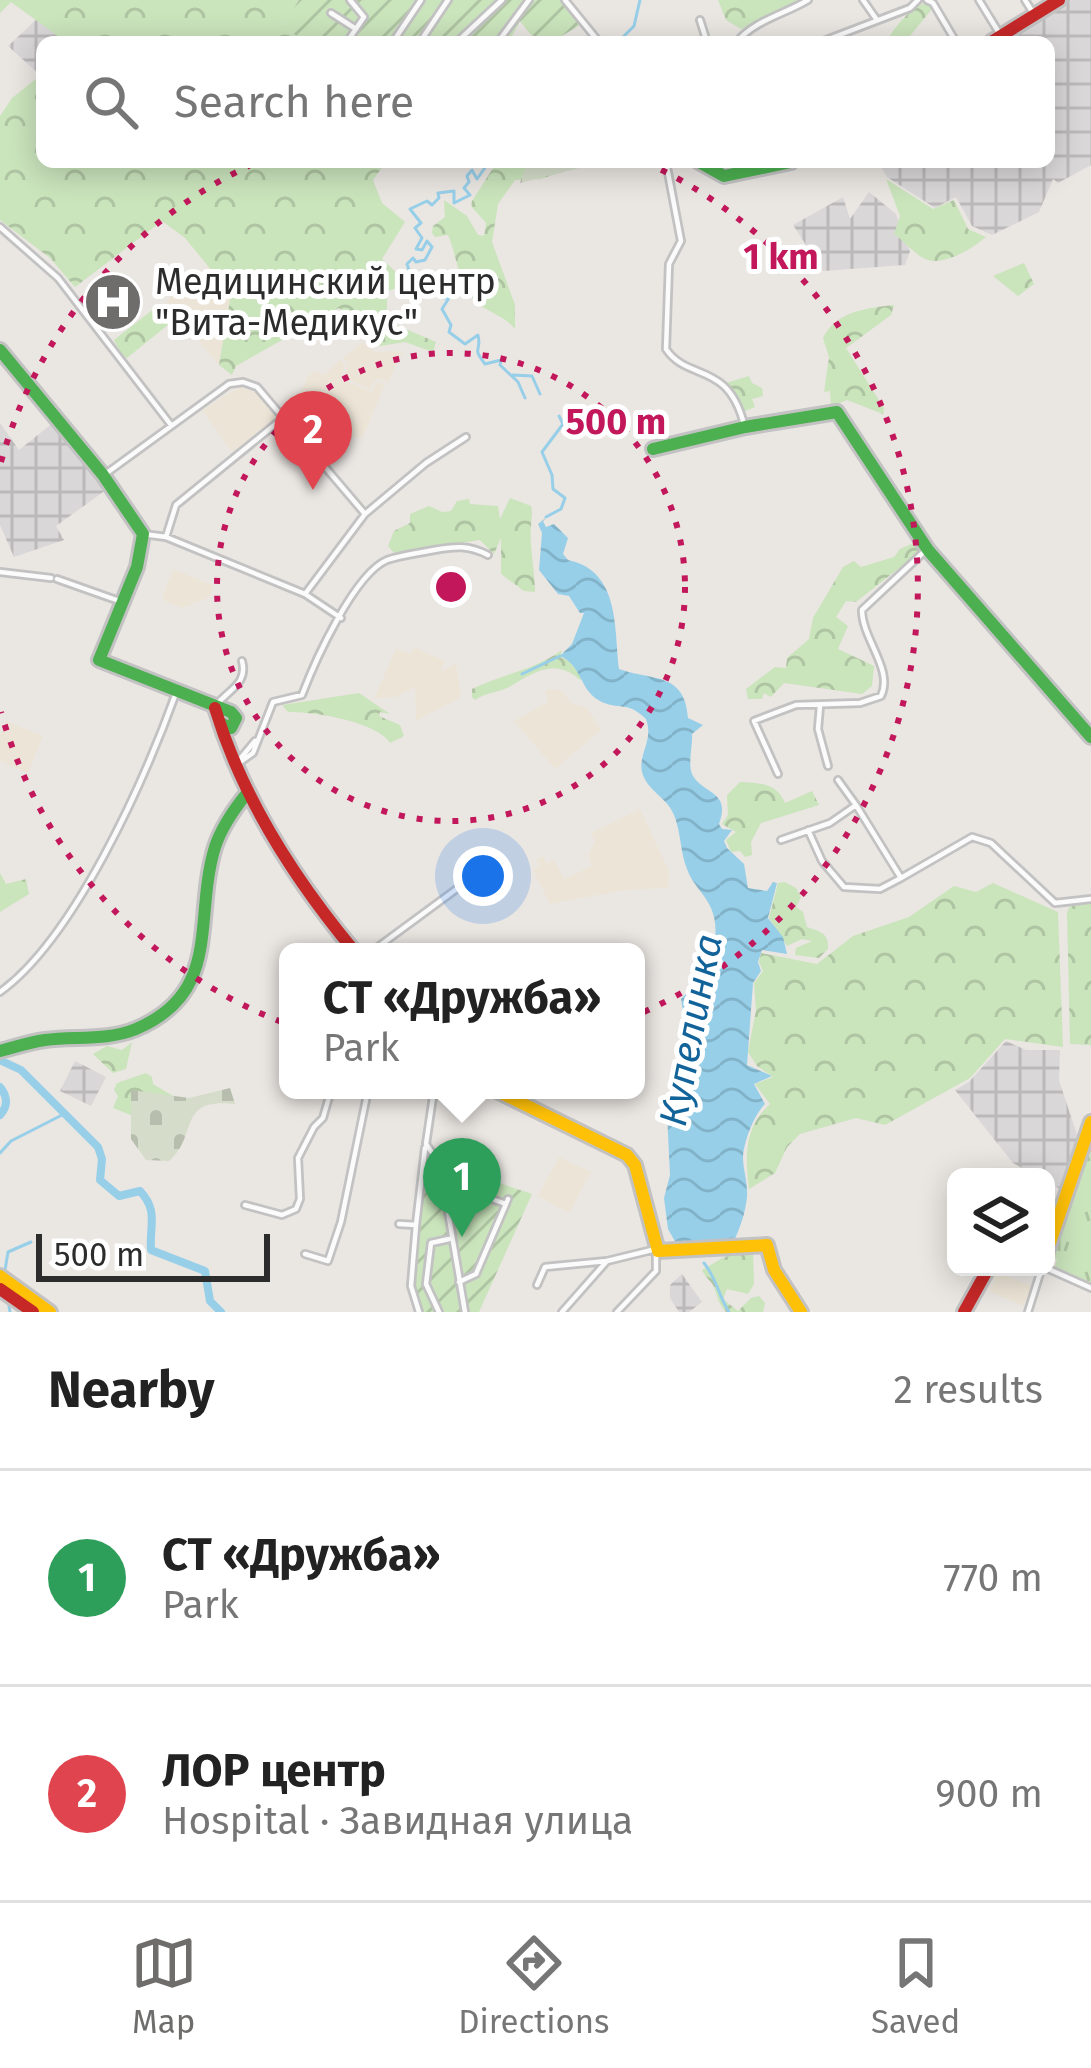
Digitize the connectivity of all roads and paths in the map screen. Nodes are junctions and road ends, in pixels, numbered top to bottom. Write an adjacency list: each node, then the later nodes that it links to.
1 (350, 0): 17 (street)
2 (421, 0): 19 (street)
3 (448, 0): 20 (street)
4 (502, 0): 21 (street)
5 (530, 0): 22 (street)
6 (565, 0): 23 (street)
7 (808, 0): 25 (street)
8 (863, 0): 16 (street)
9 (923, 0): 16 (street); 27 (street)
10 (979, 0): 28 (street)
11 (1025, 0): 14 (street)
12 (1060, 0): 14 (main road)
13 (331, 14): 17 (street)
14 (1035, 16): 29 (main road)
15 (700, 20): 24 (street)
16 (878, 20): 26 (street)
17 (356, 28): 18 (street)
18 (350, 36)
19 (397, 36)
20 (424, 36)
21 (463, 36)
22 (503, 36)
23 (594, 36)
24 (705, 36)
25 (741, 36)
26 (837, 36)
27 (952, 36)
28 (995, 36)
29 (1001, 36)
30 (666, 168): 37 (street)
31 (710, 168): 32 (main road)
32 (745, 168)
33 (2, 229): 36 (street)
34 (0, 350): 40 (main road)
35 (283, 418): 36 (street); 41 (street); 43 (street)
36 (171, 425): 40 (street)
37 (745, 427): 39 (main road); 44 (main road)
38 (466, 437): 41 (street)
39 (653, 449)
40 (104, 476): 42 (main road)
41 (365, 514): 47 (street)
42 (143, 534): 43 (street); 48 (main road)
43 (166, 537): 47 (street)
44 (927, 549): 52 (street); 55 (main road)
45 (488, 555): 49 (street)
46 (0, 572): 48 (street)
47 (305, 594): 49 (street)
48 (122, 602): 51 (main road)
49 (341, 618): 54 (street)
50 (242, 661): 53 (street)
51 (176, 692): 53 (main road); 69 (street)
52 (820, 706): 57 (street); 58 (street)
53 (223, 718): 56 (main road)
54 (259, 737): 56 (street); 56 (street)
55 (1091, 737)
56 (233, 756): 60 (main road)
57 (828, 766)
58 (778, 774)
59 (838, 780): 61 (street)
60 (248, 793): 67 (main road); 70 (main road)
61 (856, 806): 62 (street); 65 (street)
62 (808, 830): 63 (street); 65 (street)
63 (781, 840)
64 (481, 872): 68 (street)
65 (901, 878): 66 (street)
66 (1091, 899)
67 (347, 943)
68 (383, 943)
69 (0, 992)
70 (0, 1051)
71 (328, 1099): 78 (street)
72 (366, 1099): 86 (street)
73 (433, 1099): 76 (street)
74 (513, 1099): 85 (main road)
75 (1091, 1121): 83 (main road)
76 (426, 1144): 77 (street); 82 (street)
77 (444, 1200): 79 (street); 92 (street)
78 (244, 1205)
79 (446, 1211): 80 (street); 84 (street)
80 (434, 1212)
81 (399, 1224): 82 (street)
82 (416, 1226): 98 (street)
83 (1055, 1227)
84 (450, 1239): 92 (street); 99 (street)
85 (656, 1249): 87 (street); 102 (street); 103 (main road)
86 (305, 1254)
87 (607, 1261): 93 (street); 101 (street)
88 (1055, 1272): 95 (street)
89 (0, 1276): 97 (main road)
90 (984, 1276): 104 (main road)
91 (1040, 1276): 105 (street)
92 (458, 1282): 100 (street)
93 (537, 1285)
94 (0, 1288): 96 (main road)
95 (1091, 1288)
96 (33, 1312)
97 (50, 1312)
98 (419, 1312)
99 (439, 1312)
100 (465, 1312)
101 (562, 1312)
102 (617, 1312)
103 (801, 1312)
104 (964, 1312)
105 (1028, 1312)

